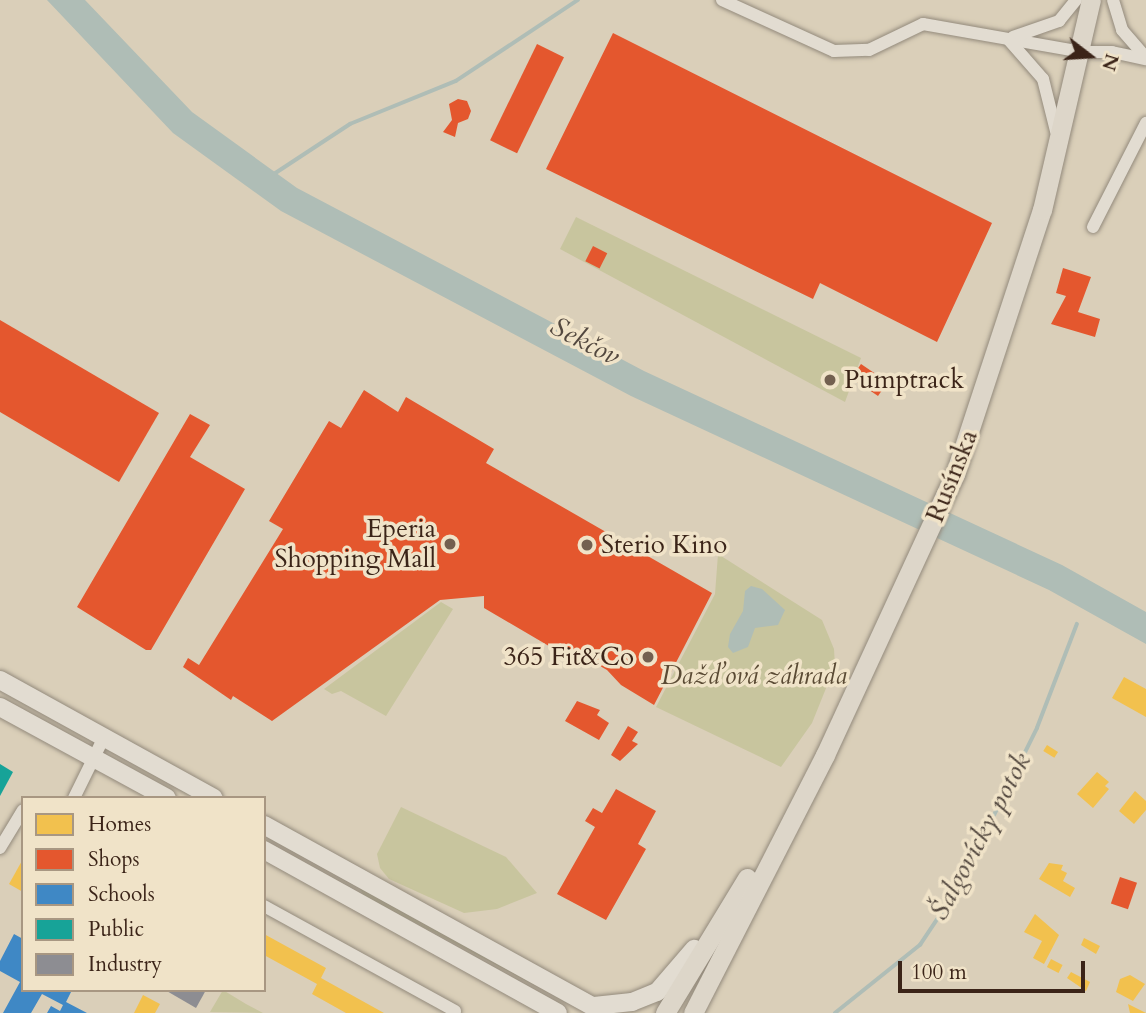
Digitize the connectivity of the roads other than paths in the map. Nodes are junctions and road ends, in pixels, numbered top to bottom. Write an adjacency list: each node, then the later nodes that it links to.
1 (723, 0): 5 (street)
2 (1076, 0): 5 (street)
3 (1091, 0): 6 (main road, Rusínska)
4 (1113, 0): 7 (street)
5 (1007, 38): 6 (street); 9 (street)
6 (1082, 52): 7 (street); 9 (main road, Rusínska)
7 (1146, 59)
8 (1146, 123): 10 (street)
9 (1058, 143): 18 (main road, Rusínska)
10 (1093, 227)
11 (0, 680): 13 (street)
12 (0, 707): 14 (street)
13 (104, 737): 14 (street); 17 (street)
14 (93, 758): 15 (street); 16 (street)
15 (76, 796)
16 (163, 796)
17 (210, 796)
18 (799, 801): 23 (main road, Rusínska); 25 (main road, Rusínska)
19 (21, 813): 21 (street)
20 (266, 826): 27 (street)
21 (0, 848)
22 (266, 851): 26 (street)
23 (751, 871): 27 (street); 31 (main road, Rusínska)
24 (266, 907): 28 (street)
25 (701, 990): 32 (main road); 33 (main road)
26 (518, 991): 29 (street); 30 (street)
27 (600, 1010)
28 (456, 1011)
29 (537, 1013)
30 (558, 1013)
31 (664, 1013)
32 (686, 1013)
33 (693, 1013)

